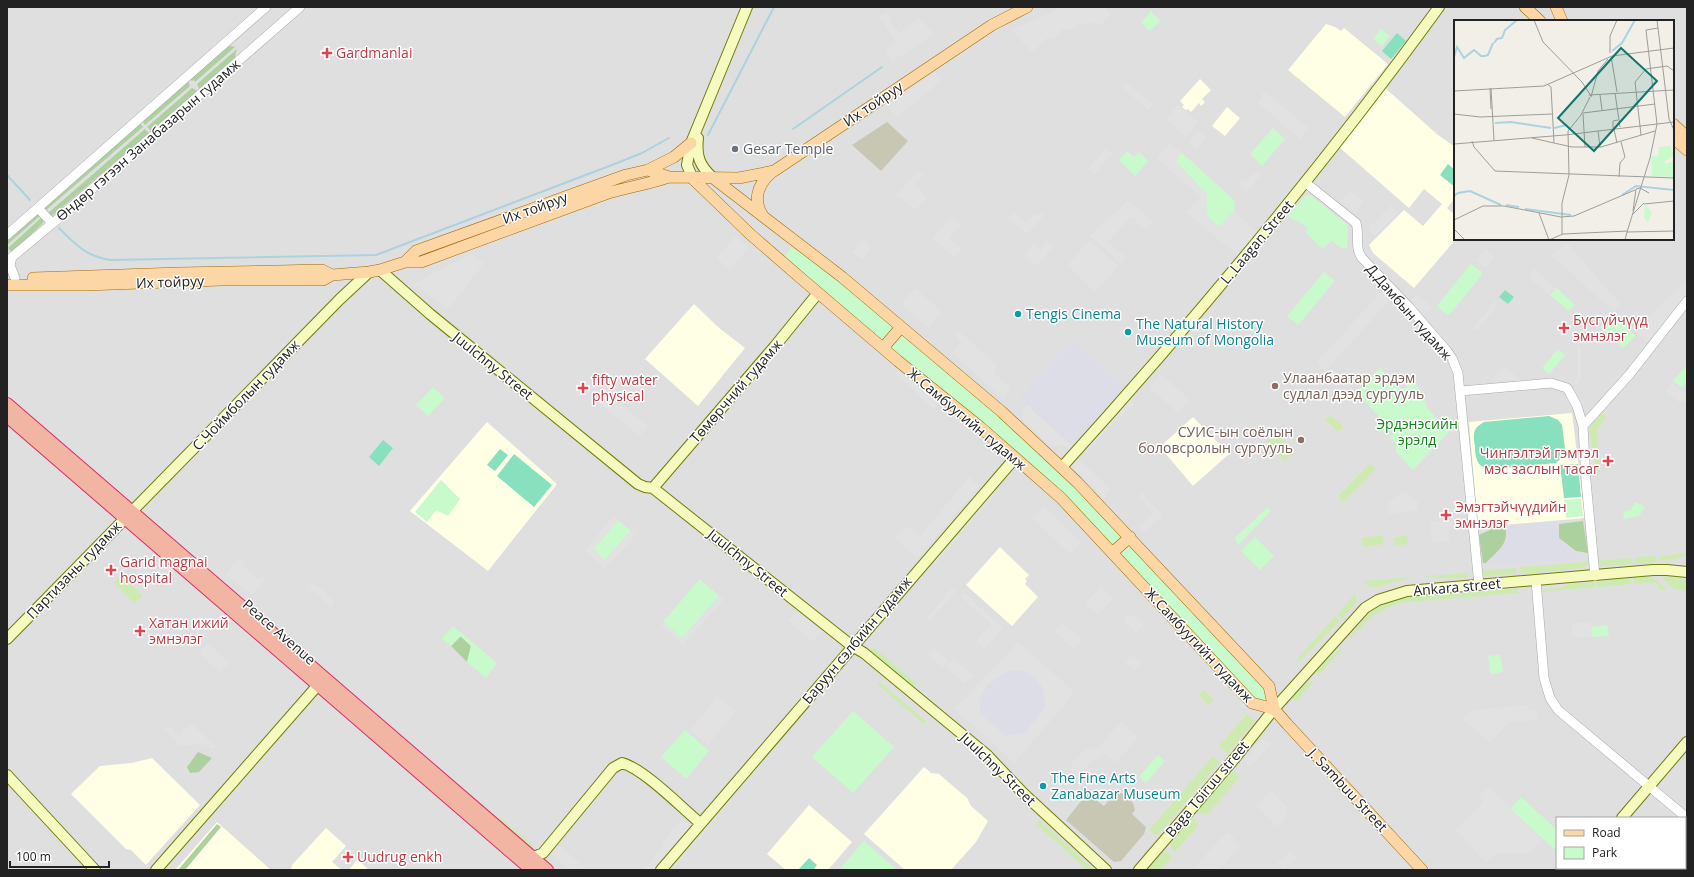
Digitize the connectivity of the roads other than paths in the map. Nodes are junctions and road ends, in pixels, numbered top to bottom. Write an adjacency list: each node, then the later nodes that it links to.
1 (266, 7): 23 (street, Өндөр гэгээн Занабазарын гудамж)
2 (300, 7): 25 (street, Өндөр гэгээн Занабазарын гудамж)
3 (748, 7): 11 (main road)
4 (1027, 7): 17 (main road, Их тойруу)
5 (1439, 7): 21 (main road, L. Laagan Street)
6 (1525, 7): 8 (main road)
7 (1556, 7): 9 (main road)
8 (1539, 20)
9 (1562, 20)
10 (1674, 125): 12 (main road)
11 (698, 128): 14 (main road); 19 (main road)
12 (1687, 137)
13 (1674, 139): 15 (main road)
14 (691, 143): 16 (main road); 20 (main road)
15 (1687, 150)
16 (648, 170): 18 (main road, Их тойруу); 28 (main road, Их тойруу)
17 (774, 171): 19 (main road, Их тойруу); 24 (main road)
18 (669, 177): 20 (main road, Их тойруу); 22 (main road); 28 (main road, Их тойруу)
19 (713, 178): 20 (main road, Их тойруу); 24 (main road, Ж.Самбуугийн гудамж)
20 (693, 179): 22 (main road, Ж.Самбуугийн гудамж)
21 (1306, 182): 35 (street, Д.Дамбын гудамж); 40 (main road, L. Laagan Street)
22 (721, 205): 26 (main road, Ж.Самбуугийн гудамж)
23 (38, 208): 25 (street); 27 (street, Өндөр гэгээн Занабазарын гудамж)
24 (764, 219): 26 (main road); 33 (main road, Ж.Самбуугийн гудамж)
25 (52, 223): 30 (street, Өндөр гэгээн Занабазарын гудамж)
26 (750, 234): 31 (main road, Ж.Самбуугийн гудамж)
27 (7, 235)
28 (405, 262): 29 (main road, Их тойруу)
29 (375, 271): 30 (main road, Их тойруу); 41 (main road, Juulchny Street); 42 (main road, С.Чоймболын гудамж)
30 (10, 281)
31 (818, 293): 34 (main road, Ж.Самбуугийн гудамж); 41 (main road, Төмөрчний гудамж)
32 (1687, 301): 38 (street)
33 (902, 327): 34 (main road); 40 (main road, Ж.Самбуугийн гудамж)
34 (883, 348): 39 (main road, Ж.Самбуугийн гудамж)
35 (1460, 391): 38 (street); 48 (street, Д.Дамбын гудамж)
36 (7, 404): 42 (highway, Peace Avenue)
37 (7, 416): 42 (highway, Peace Avenue)
38 (1583, 426): 46 (street)
39 (1015, 458): 44 (main road, Ж.Самбуугийн гудамж); 50 (main road, Баруун сэлбийн гудамж)
40 (1062, 467): 43 (main road, Ж.Самбуугийн гудамж)
41 (653, 488): 50 (main road, Juulchny Street)
42 (128, 515): 49 (main road, Партизаны гудамж); 51 (highway, Peace Avenue)
43 (1130, 536): 44 (main road); 52 (main road, Ж.Самбуугийн гудамж)
44 (1112, 553): 52 (main road, Ж.Самбуугийн гудамж)
45 (1687, 572): 46 (main road, Ankara street)
46 (1595, 576): 47 (main road, Ankara street)
47 (1536, 580): 48 (main road, Ankara street); 55 (street)
48 (1479, 585): 52 (main road, Ankara street)
49 (7, 639)
50 (852, 646): 58 (main road, Баруун сэлбийн гудамж); 65 (main road, Juulchny Street)
51 (318, 679): 59 (highway); 61 (main road); 62 (highway, Peace Avenue)
52 (1274, 708): 66 (main road, Baga Toiruu street); 67 (main road, J. Sambuu Street)
53 (1687, 742): 55 (main road)
54 (7, 775): 60 (main road)
55 (1649, 786): 56 (main road); 57 (street)
56 (1623, 817)
57 (1686, 817)
58 (700, 823): 59 (main road); 64 (main road)
59 (530, 856): 63 (highway)
60 (96, 870)
61 (156, 870)
62 (532, 870)
63 (547, 870)
64 (661, 870)
65 (1106, 870)
66 (1139, 870)
67 (1422, 870)

